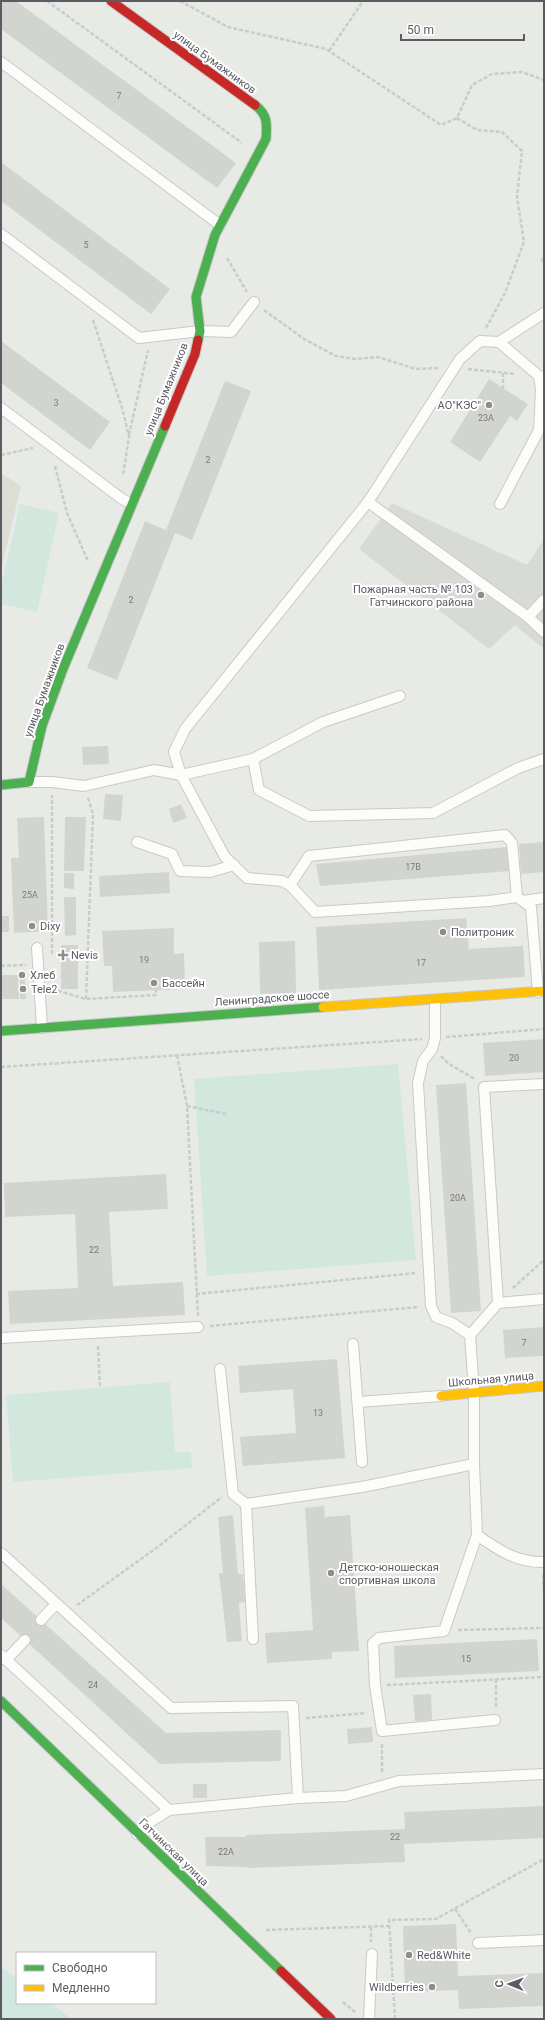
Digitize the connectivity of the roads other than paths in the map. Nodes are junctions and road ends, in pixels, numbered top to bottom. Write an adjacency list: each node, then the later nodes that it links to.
1 (110, 1): 3 (street, улица Бумажников)
2 (1, 62): 3 (lane)
3 (220, 225): 7 (street, улица Бумажников)
4 (1, 234): 7 (lane)
5 (254, 302): 7 (lane)
6 (544, 313): 8 (lane)
7 (200, 331): 12 (street, улица Бумажников)
8 (499, 342): 9 (lane); 11 (lane)
9 (542, 377): 13 (lane)
10 (1, 408): 12 (lane)
11 (368, 502): 15 (lane); 20 (lane)
12 (132, 504): 21 (street, улица Бумажников)
13 (500, 504)
14 (544, 600): 15 (lane)
15 (528, 617): 16 (lane)
16 (544, 632)
17 (400, 696): 18 (lane)
18 (253, 759): 19 (lane); 20 (lane)
19 (544, 759)
20 (181, 775): 21 (lane); 24 (lane)
21 (29, 782): 22 (street)
22 (1, 785)
23 (137, 842): 24 (lane)
24 (234, 865): 25 (lane)
25 (290, 885): 27 (lane); 27 (lane)
26 (544, 898): 27 (lane)
27 (520, 899): 29 (lane)
28 (37, 948): 31 (lane)
29 (541, 992): 30 (street, Ленинградское шоссе)
30 (435, 1000): 31 (street, Ленинградское шоссе); 37 (lane)
31 (42, 1028): 32 (street, Ленинградское шоссе)
32 (1, 1031)
33 (544, 1084): 35 (lane)
34 (544, 1299): 35 (lane)
35 (498, 1302): 37 (lane)
36 (198, 1327): 38 (lane)
37 (470, 1335): 42 (lane)
38 (1, 1338)
39 (353, 1344): 44 (lane)
40 (220, 1368): 47 (lane)
41 (544, 1386): 42 (street, Школьная улица)
42 (474, 1391): 43 (street, Школьная улица); 46 (lane)
43 (441, 1396): 44 (lane)
44 (358, 1402): 45 (lane)
45 (362, 1462)
46 (474, 1464): 47 (lane); 48 (lane)
47 (246, 1504): 53 (lane)
48 (477, 1535): 50 (lane); 57 (lane)
49 (1, 1553): 51 (lane)
50 (544, 1562)
51 (56, 1604): 52 (lane); 59 (lane)
52 (41, 1620)
53 (253, 1639)
54 (25, 1640): 55 (lane)
55 (4, 1658): 60 (lane)
56 (1, 1701): 61 (street, Гатчинская улица)
57 (495, 1720)
58 (544, 1774): 59 (lane)
59 (298, 1798): 60 (lane)
60 (169, 1810): 61 (lane)
61 (137, 1834): 65 (street, Гатчинская улица)
62 (544, 1940): 63 (lane)
63 (478, 1943)
64 (372, 1954): 66 (lane)
65 (331, 2019)
66 (369, 2019)

